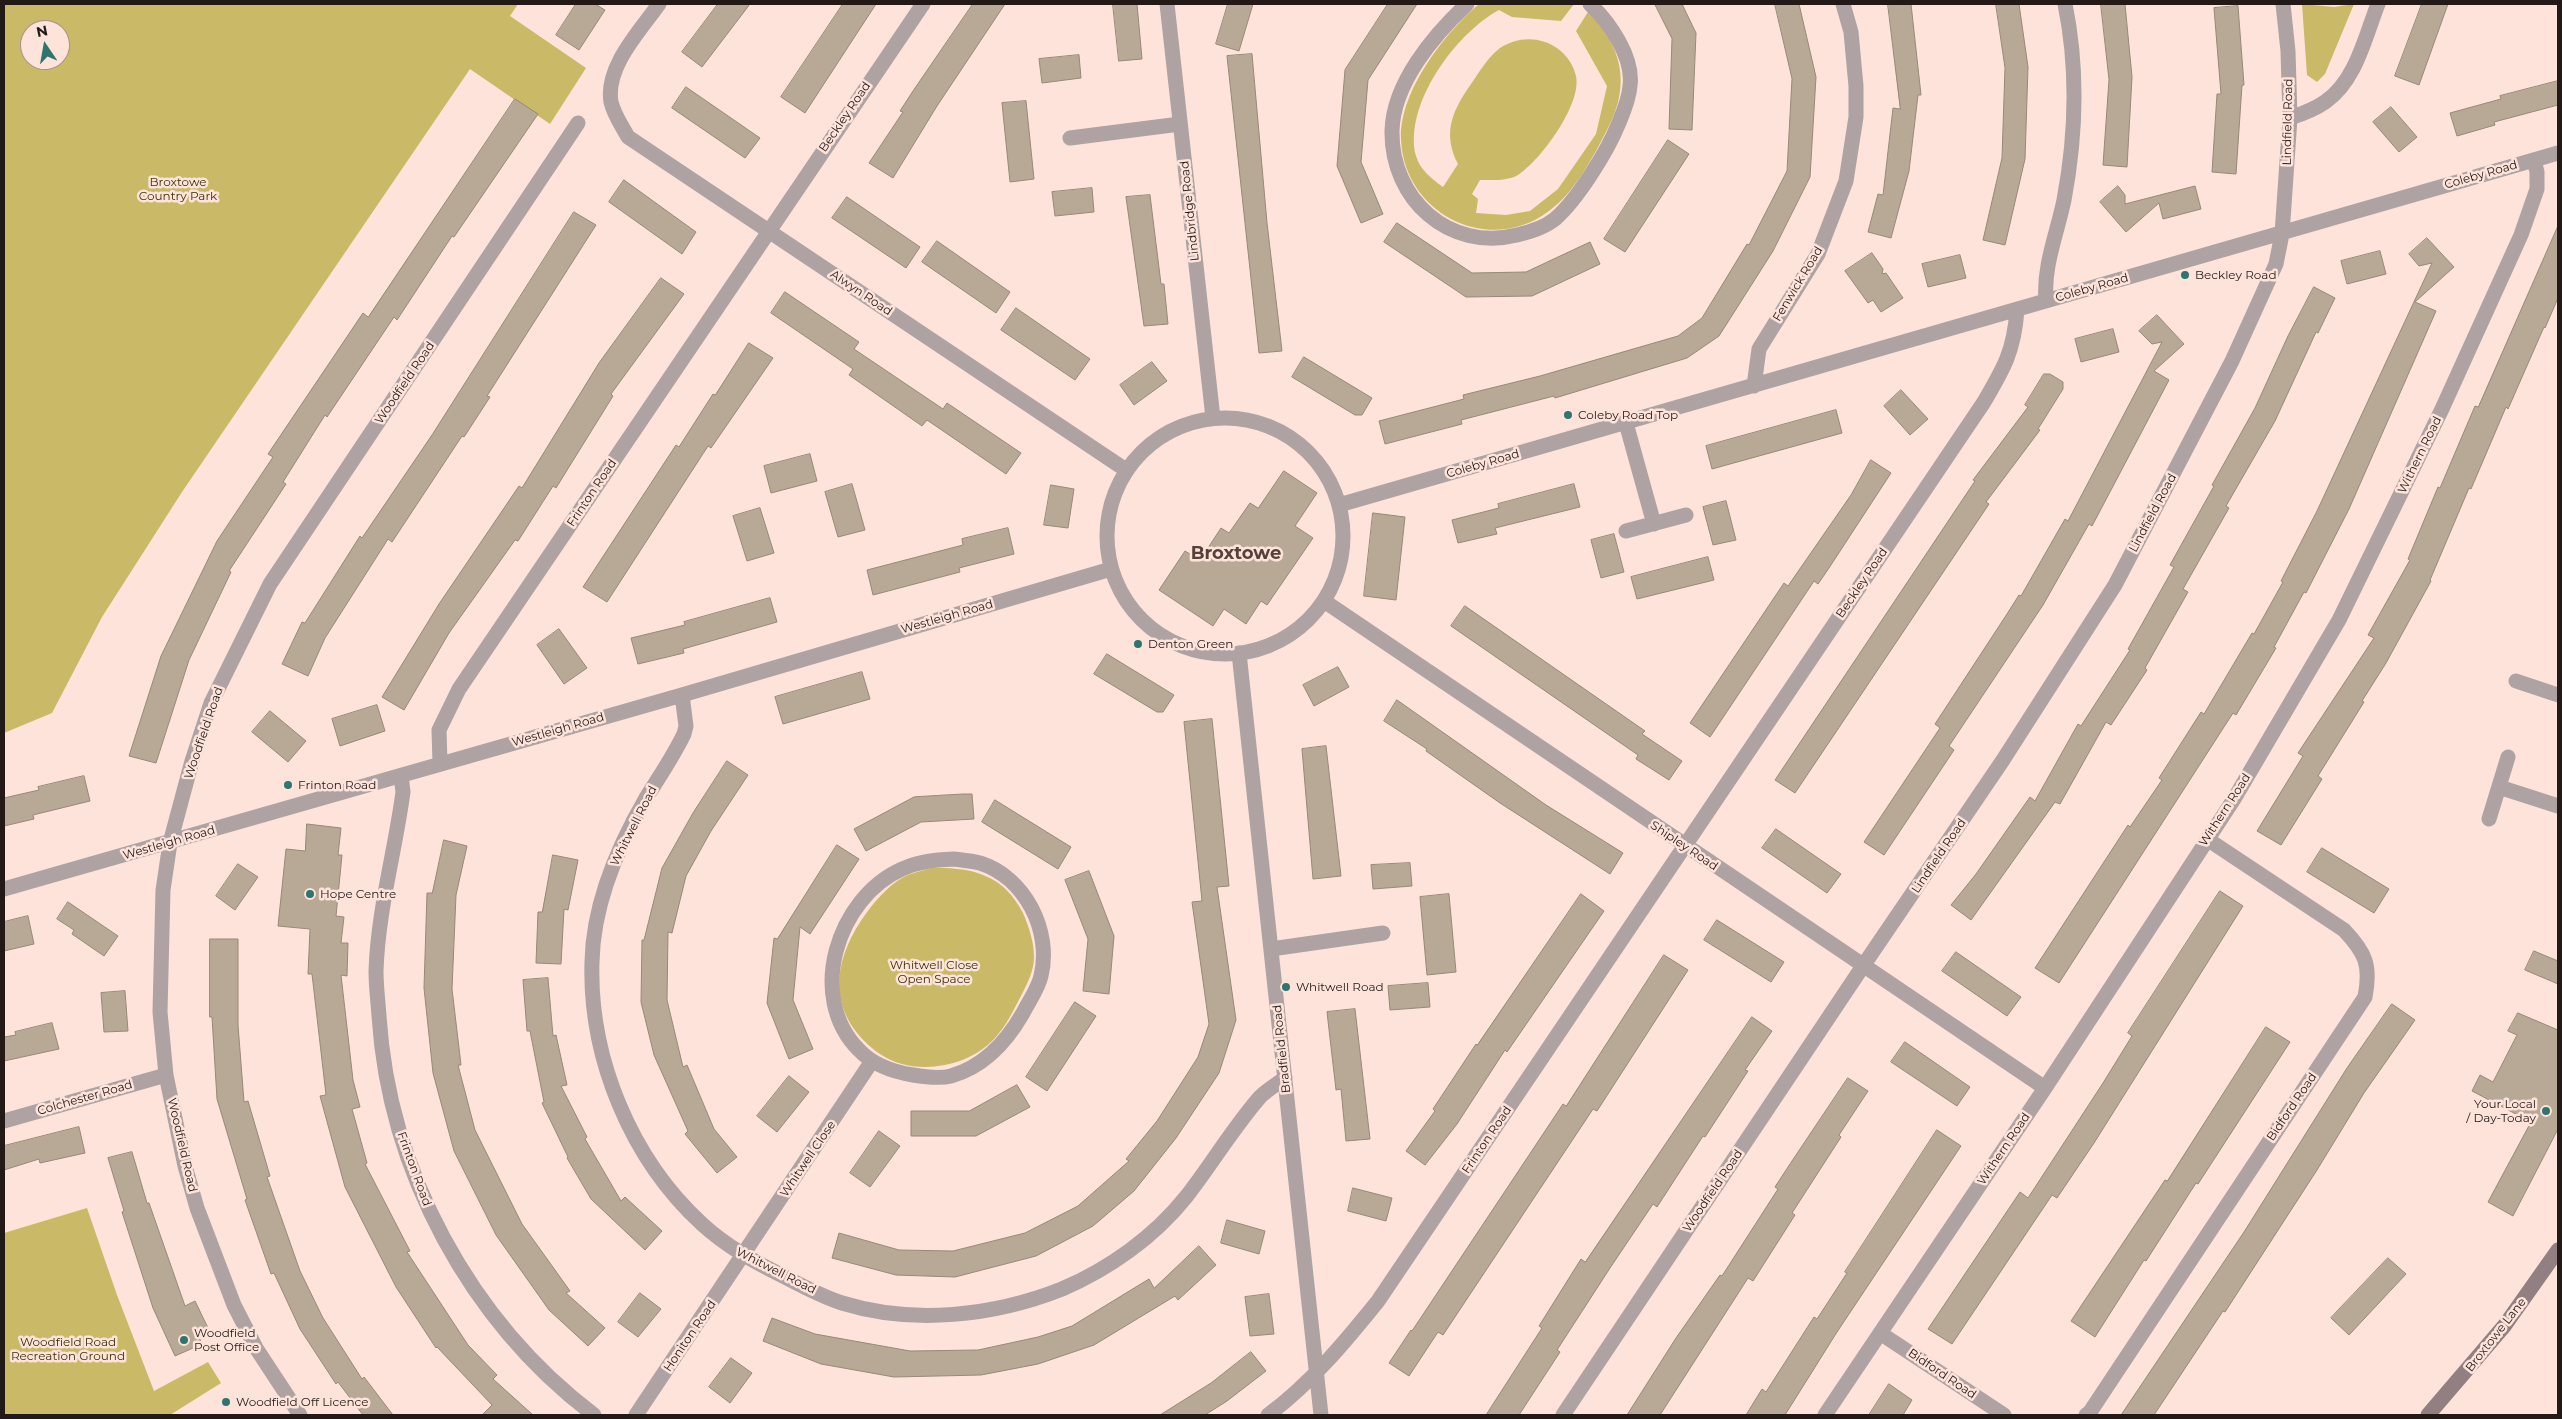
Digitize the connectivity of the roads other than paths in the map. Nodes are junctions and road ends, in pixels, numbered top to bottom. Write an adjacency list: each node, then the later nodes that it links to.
1 (659, 4): 16 (street, Alwyn Road)
2 (923, 4): 16 (street, Beckley Road)
3 (1167, 4): 12 (street, Lindbridge Road)
4 (1467, 4): 5 (street)
5 (1590, 4)
6 (1843, 4): 20 (street, Fenwick Road)
7 (2065, 4): 18 (street)
8 (2283, 4): 10 (street, Lindfield Road)
9 (2378, 4): 10 (street)
10 (2290, 118): 17 (street, Lindfield Road)
11 (578, 123): 41 (street, Woodfield Road)
12 (1180, 124): 13 (street); 21 (street, Lindbridge Road)
13 (1070, 138)
14 (2558, 153): 15 (street, Coleby Road)
15 (2534, 160): 17 (street, Coleby Road); 40 (street, Withern Road)
16 (768, 231): 23 (street, Alwyn Road); 35 (street, Frinton Road)
17 (2282, 234): 18 (street, Coleby Road); 46 (street, Lindfield Road)
18 (2046, 301): 19 (street, Coleby Road)
19 (2017, 310): 20 (street, Coleby Road); 42 (street, Beckley Road)
20 (1754, 386): 22 (street, Coleby Road)
21 (1213, 418): 23 (street); 24 (street)
22 (1626, 423): 24 (street, Coleby Road); 26 (street)
23 (1126, 470): 28 (street)
24 (1339, 505): 29 (street)
25 (1686, 515): 26 (street)
26 (1654, 524): 27 (street)
27 (1626, 531)
28 (1111, 569): 30 (street); 32 (street, Westleigh Road)
29 (1324, 601): 30 (street); 42 (street, Shipley Road)
30 (1239, 653): 45 (street, Bradfield Road)
31 (2516, 681): 33 (street)
32 (682, 695): 35 (street, Westleigh Road); 53 (street, Whitwell Road)
33 (2558, 695)
34 (2508, 757): 37 (street)
35 (440, 763): 36 (street, Westleigh Road)
36 (401, 776): 41 (street, Westleigh Road); 57 (street, Frinton Road)
37 (2499, 787): 38 (street); 39 (street)
38 (2558, 806)
39 (2489, 818)
40 (2207, 839): 50 (street, Withern Road); 64 (street, Bidford Road)
41 (170, 843): 43 (street, Westleigh Road); 48 (street, Woodfield Road)
42 (1684, 846): 46 (street, Shipley Road); 55 (street, Frinton Road)
43 (4, 889)
44 (1383, 932): 45 (street)
45 (1271, 949): 49 (street, Bradfield Road)
46 (1863, 966): 50 (street, Shipley Road); 61 (street, Woodfield Road)
47 (872, 1061): 47 (street); 53 (street, Whitwell Close)
48 (166, 1075): 51 (street, Colchester Road); 56 (street, Woodfield Road)
49 (1285, 1078): 53 (street, Whitwell Road); 55 (street, Bradfield Road)
50 (2045, 1088): 54 (street, Withern Road)
51 (4, 1121)
52 (2558, 1250): 65 (main road, Broxtowe Lane)
53 (743, 1256): 58 (street, Honiton Road)
54 (1880, 1333): 62 (street, Withern Road); 63 (street, Bidford Road)
55 (1316, 1371): 59 (street, Frinton Road); 60 (street, Bradfield Road)
56 (300, 1415)
57 (594, 1415)
58 (636, 1415)
59 (1268, 1415)
60 (1321, 1415)
61 (1563, 1415)
62 (1825, 1415)
63 (2004, 1415)
64 (2086, 1415)
65 (2428, 1415)

